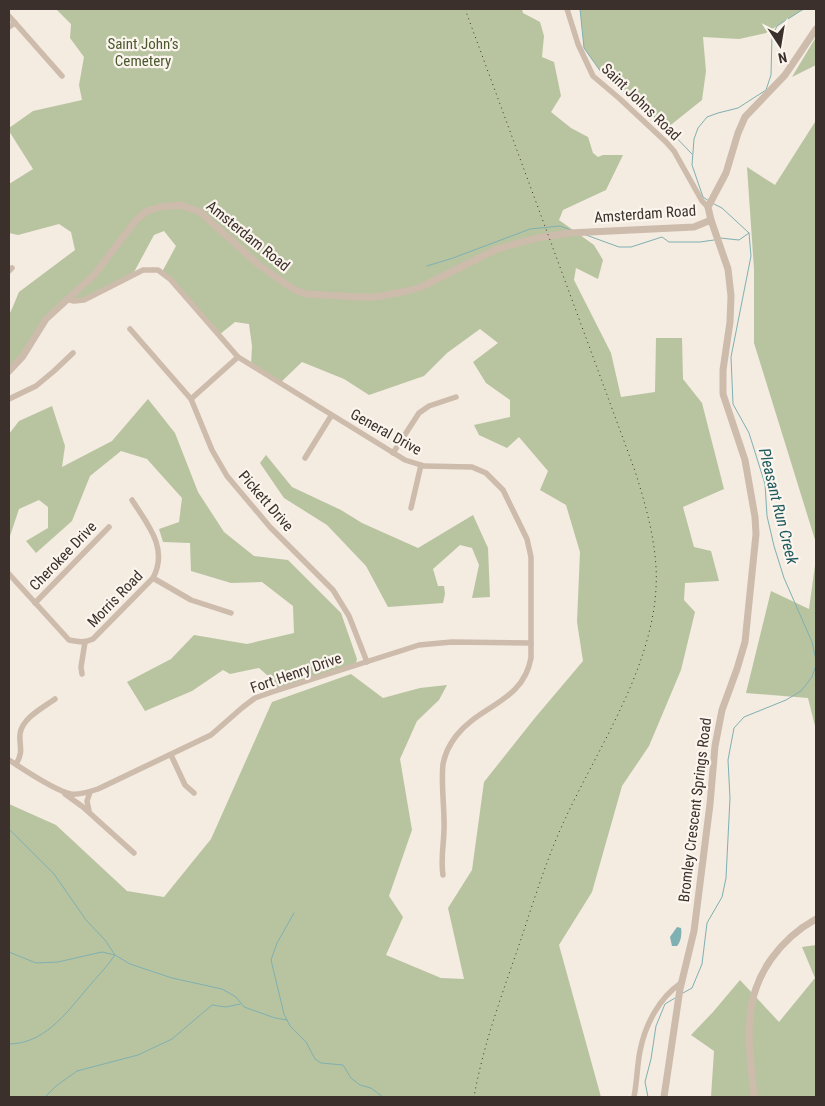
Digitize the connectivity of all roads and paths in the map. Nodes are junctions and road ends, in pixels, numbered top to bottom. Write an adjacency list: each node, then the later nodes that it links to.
1 (567, 9): 7 (street, Saint Johns Road)
2 (9, 16): 3 (street)
3 (15, 23): 4 (street); 6 (street)
4 (9, 27)
5 (816, 29): 7 (street)
6 (62, 76)
7 (709, 206): 8 (street, Bromley Crescent Springs Road)
8 (710, 220): 9 (street, Amsterdam Road); 43 (street, Bromley Crescent Springs Road)
9 (66, 300): 12 (street, General Drive); 13 (street, Amsterdam Road)
10 (130, 329): 16 (street, Pickett Drive)
11 (73, 353): 15 (street)
12 (238, 357): 16 (street); 17 (street, General Drive)
13 (9, 371)
14 (456, 397): 18 (street)
15 (9, 399)
16 (191, 399): 30 (street, Pickett Drive)
17 (331, 416): 18 (street, General Drive); 19 (street)
18 (394, 453): 20 (street, General Drive)
19 (305, 458)
20 (421, 465): 22 (street); 29 (street, General Drive)
21 (132, 500): 25 (street, Morris Road)
22 (411, 508)
23 (109, 527): 26 (street, Cherokee Drive)
24 (9, 574): 26 (street, Morris Road)
25 (153, 578): 27 (street); 28 (street, Morris Road)
26 (35, 603): 28 (street, Morris Road)
27 (231, 614)
28 (85, 642): 31 (street)
29 (531, 642): 30 (street, Fort Henry Drive); 41 (street, General Drive)
30 (367, 662): 33 (street, Fort Henry Drive)
31 (82, 674)
32 (55, 698): 35 (street)
33 (171, 755): 37 (street, Fort Henry Drive); 38 (street)
34 (9, 760): 35 (street, Fort Henry Drive)
35 (16, 764): 36 (street, Fort Henry Drive)
36 (62, 791): 37 (street, Fort Henry Drive); 39 (street)
37 (90, 792): 39 (street)
38 (194, 793)
39 (88, 811): 40 (street)
40 (134, 853)
41 (443, 875)
42 (816, 919): 46 (street)
43 (680, 986): 44 (street); 45 (street, Bromley Crescent Springs Road)
44 (634, 1097)
45 (664, 1097)
46 (754, 1097)

